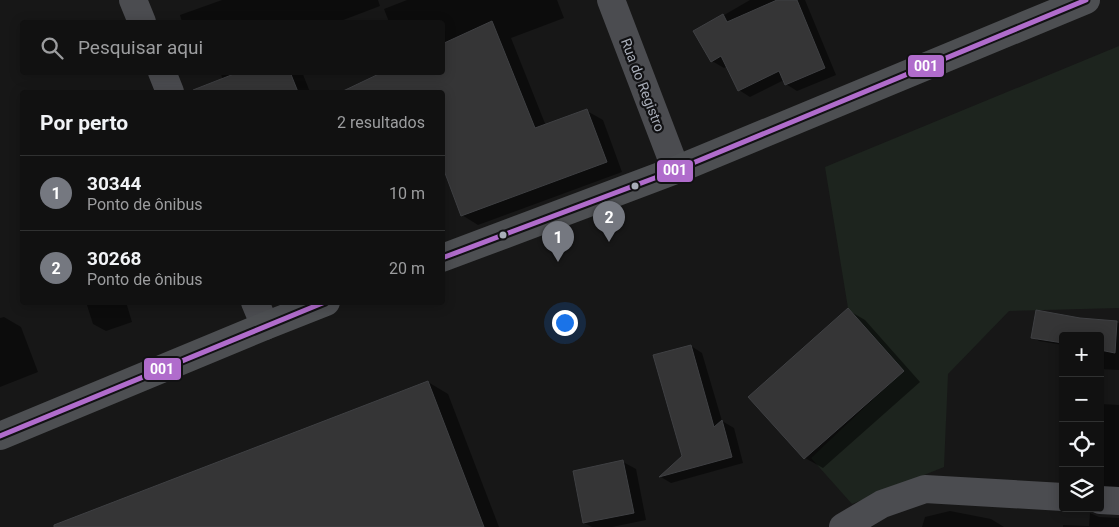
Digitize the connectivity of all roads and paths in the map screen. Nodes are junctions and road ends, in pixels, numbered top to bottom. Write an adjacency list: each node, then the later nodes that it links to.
1 (133, 0): 4 (street)
2 (611, 0): 7 (street, Rua do Registro)
3 (1086, 0): 7 (main road)
4 (141, 20)
5 (163, 75): 6 (street)
6 (169, 90)
7 (676, 170): 8 (main road)
8 (445, 257)
9 (310, 305): 10 (main road)
10 (260, 314): 11 (main road)
11 (0, 436)
12 (1059, 497): 15 (street)
13 (1104, 500): 14 (street)
14 (1119, 501)
15 (843, 527)

